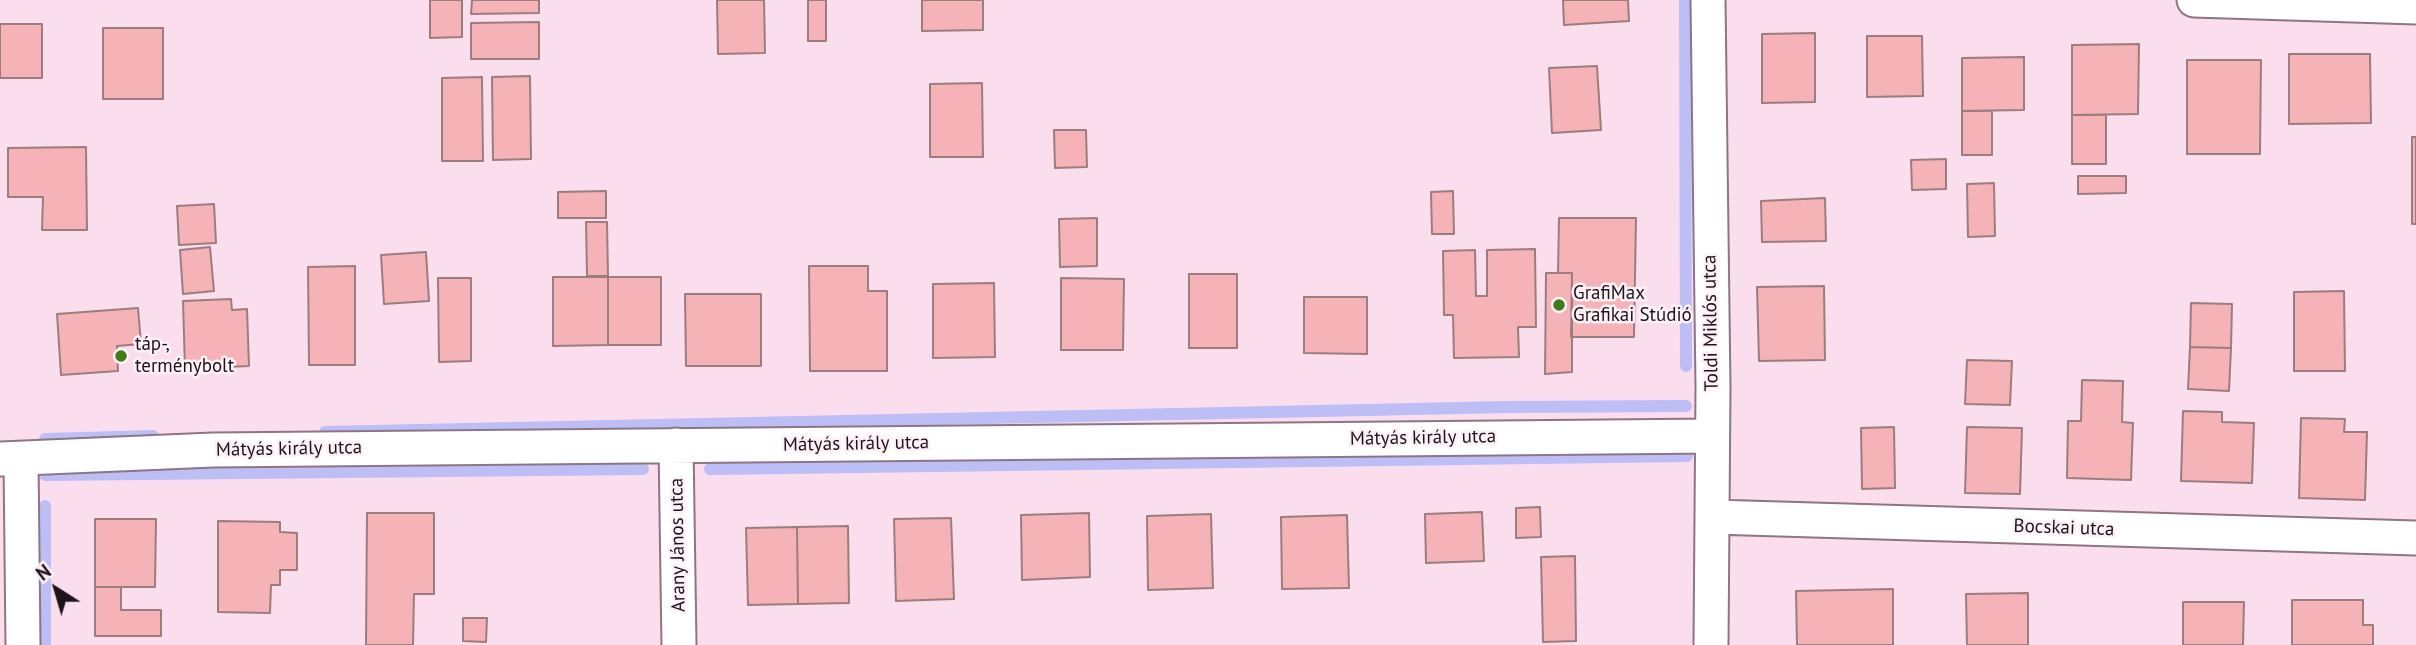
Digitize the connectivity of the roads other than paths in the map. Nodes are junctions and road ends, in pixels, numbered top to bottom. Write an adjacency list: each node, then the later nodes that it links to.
1 (1707, 0): 4 (street, Toldi Miklós utca)
2 (2194, 0): 3 (street)
3 (2416, 7)
4 (1711, 436): 5 (street, Mátyás király utca); 7 (street, Toldi Miklós utca)
5 (676, 445): 6 (street, Mátyás király utca); 10 (street, Arany János utca)
6 (11, 459): 9 (street)
7 (1713, 517): 8 (street, Bocskai utca); 11 (street, Toldi Miklós utca)
8 (2416, 538)
9 (23, 645)
10 (679, 645)
11 (1711, 645)

